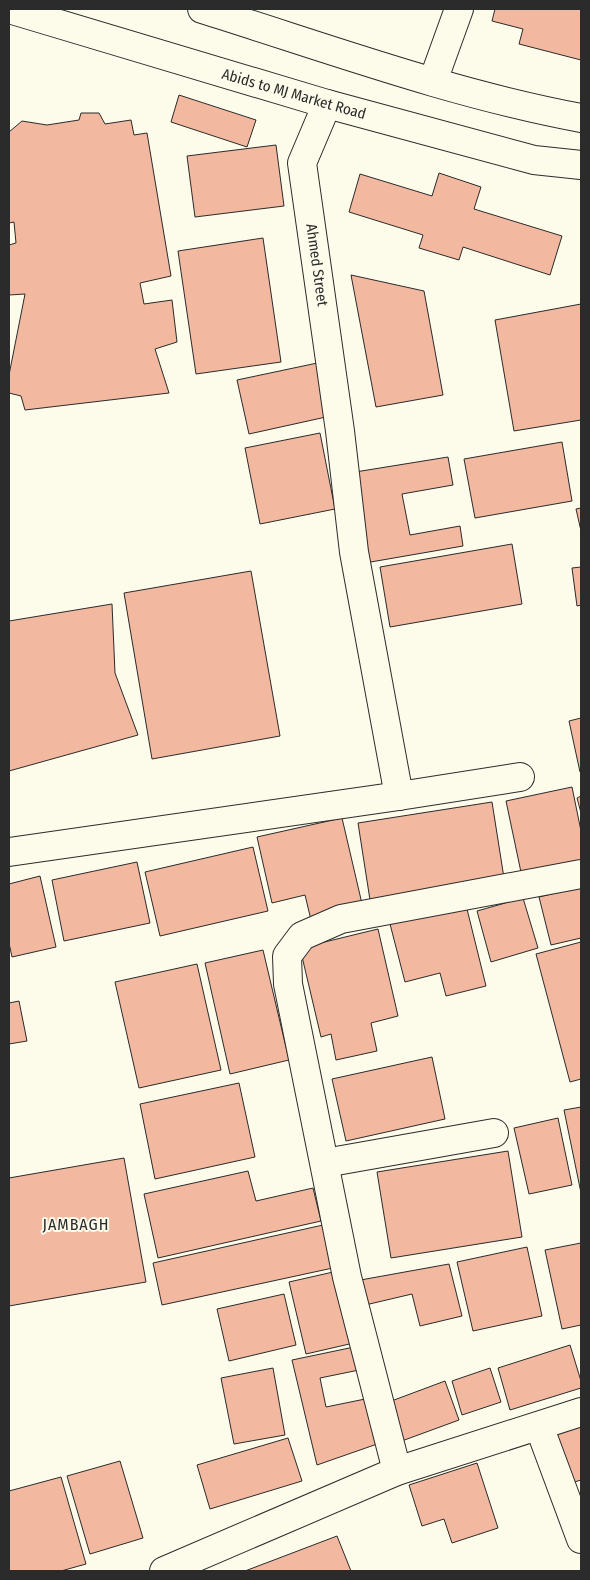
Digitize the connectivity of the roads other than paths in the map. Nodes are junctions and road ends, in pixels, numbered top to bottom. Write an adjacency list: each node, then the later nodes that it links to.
1 (202, 9): 4 (street)
2 (459, 9): 4 (street)
3 (9, 10): 5 (street, Abids to MJ Market Road)
4 (433, 81): 6 (street)
5 (327, 104): 7 (street, Abids to MJ Market Road); 9 (street, Ahmed Street)
6 (581, 118)
7 (581, 165)
8 (520, 777): 9 (street)
9 (399, 796): 10 (street)
10 (9, 852)
11 (581, 874): 13 (street)
12 (494, 1133): 13 (street)
13 (325, 1163): 16 (street)
14 (581, 1412): 15 (street)
15 (539, 1426): 16 (street); 17 (street)
16 (397, 1472): 18 (street)
17 (581, 1539)
18 (164, 1571)

